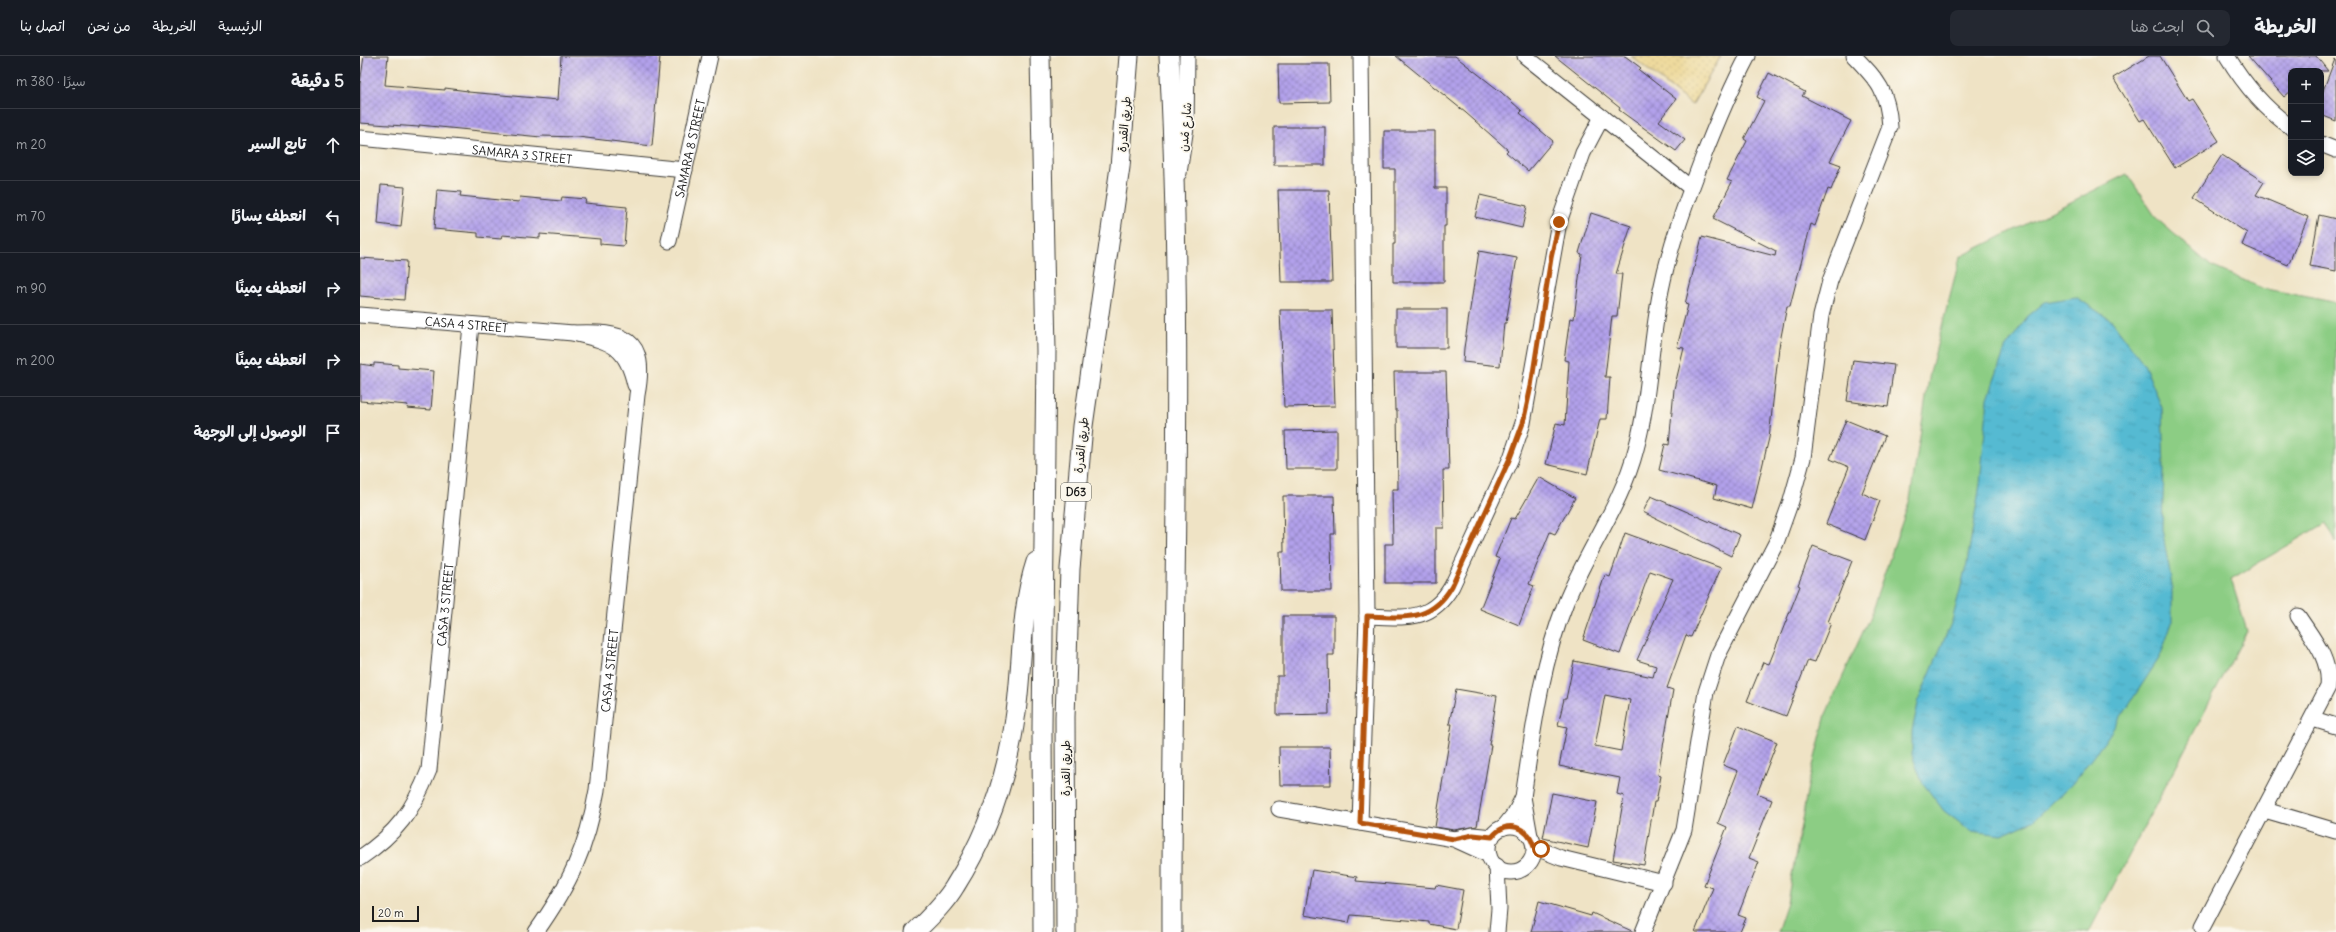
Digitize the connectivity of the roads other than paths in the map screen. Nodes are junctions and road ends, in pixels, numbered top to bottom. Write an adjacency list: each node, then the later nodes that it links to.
1 (710, 56): 16 (street, SAMARA 8 STREET)
2 (1040, 56): 22 (main road, طريق القدرة / D63)
3 (1129, 56): 46 (main road, طريق القدرة / D63)
4 (1170, 56): 18 (main road)
5 (1187, 56): 18 (street, شارع مُدن)
6 (1361, 56): 23 (street)
7 (1525, 56): 11 (street)
8 (1748, 56): 17 (street)
9 (1854, 56): 40 (street)
10 (2226, 56): 12 (street)
11 (1602, 117): 17 (street); 23 (street)
12 (2288, 125)
13 (360, 138): 16 (street, SAMARA 3 STREET)
14 (2324, 145): 15 (street)
15 (2336, 150)
16 (685, 170): 19 (street, SAMARA 8 STREET)
17 (1691, 188): 27 (street)
18 (1175, 198): 47 (main road)
19 (669, 241)
20 (360, 315): 21 (street, CASA 4 STREET)
21 (471, 325): 35 (street, CASA 3 STREET); 43 (street, CASA 4 STREET)
22 (1043, 540): 44 (main road); 45 (main road, طريق القدرة / D63)
23 (1367, 616): 30 (street)
24 (2298, 616): 25 (street)
25 (2312, 719): 26 (street); 29 (street)
26 (2336, 726)
27 (1523, 797): 32 (street); 34 (street)
28 (1279, 809): 30 (street)
29 (2266, 810): 31 (street); 42 (street)
30 (1360, 823): 33 (street)
31 (2336, 831)
32 (1498, 832): 33 (street); 34 (street); 37 (street)
33 (1454, 839): 37 (street)
34 (1532, 842): 36 (street); 38 (street)
35 (360, 858)
36 (1561, 858): 38 (street); 40 (street)
37 (1493, 860): 39 (street); 41 (street)
38 (1530, 862): 39 (street)
39 (1514, 871): 41 (street)
40 (1664, 882): 49 (street)
41 (1499, 909): 48 (street)
42 (2203, 926)
43 (536, 932)
44 (915, 932)
45 (1044, 932)
46 (1066, 932)
47 (1172, 932)
48 (1497, 932)
49 (1643, 932)

